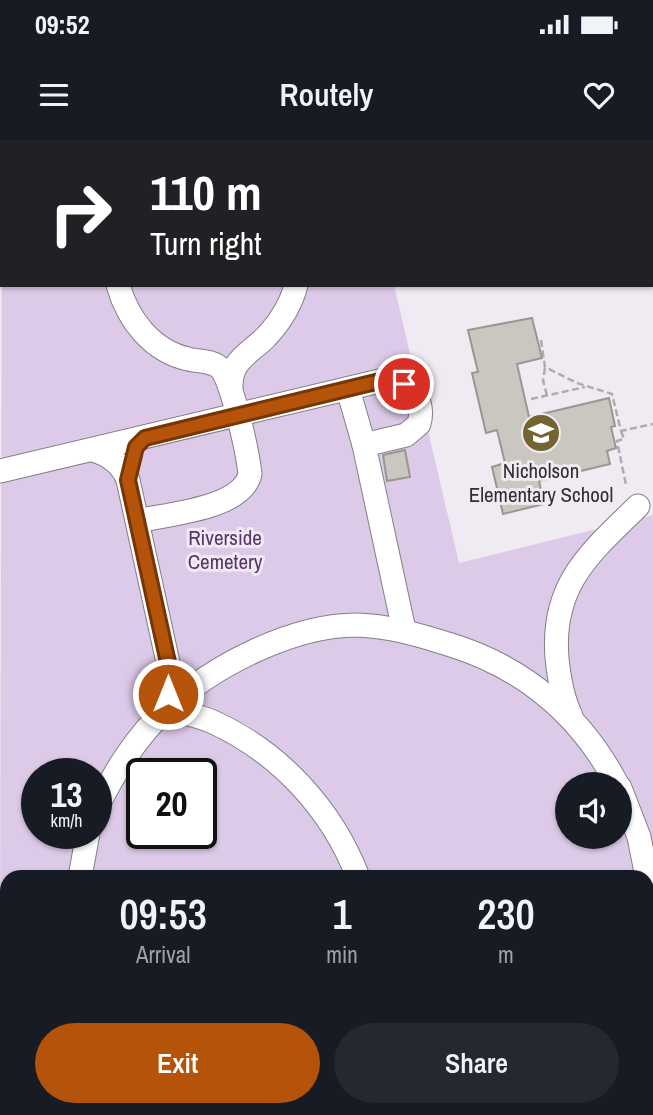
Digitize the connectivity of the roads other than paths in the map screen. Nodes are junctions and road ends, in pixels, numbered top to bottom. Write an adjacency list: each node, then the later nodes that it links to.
1 (119, 287): 3 (street)
2 (295, 287): 3 (street)
3 (231, 388): 5 (street)
4 (348, 388): 5 (street); 7 (street); 7 (street)
5 (236, 415): 6 (street); 12 (street)
6 (145, 438): 8 (street); 10 (street)
7 (364, 445): 13 (street)
8 (93, 450): 9 (street); 10 (street)
9 (0, 471)
10 (128, 480): 12 (street)
11 (638, 506): 17 (street)
12 (138, 521): 14 (street)
13 (404, 630): 15 (street); 17 (street)
14 (169, 667): 15 (street); 16 (street)
15 (200, 683): 16 (street); 18 (street)
16 (166, 709): 18 (street); 20 (street)
17 (571, 716): 19 (street)
18 (212, 722): 24 (street)
19 (610, 772)
20 (112, 783)
21 (632, 820): 25 (street)
22 (85, 849): 23 (street)
23 (81, 870)
24 (355, 870)
25 (645, 870)

